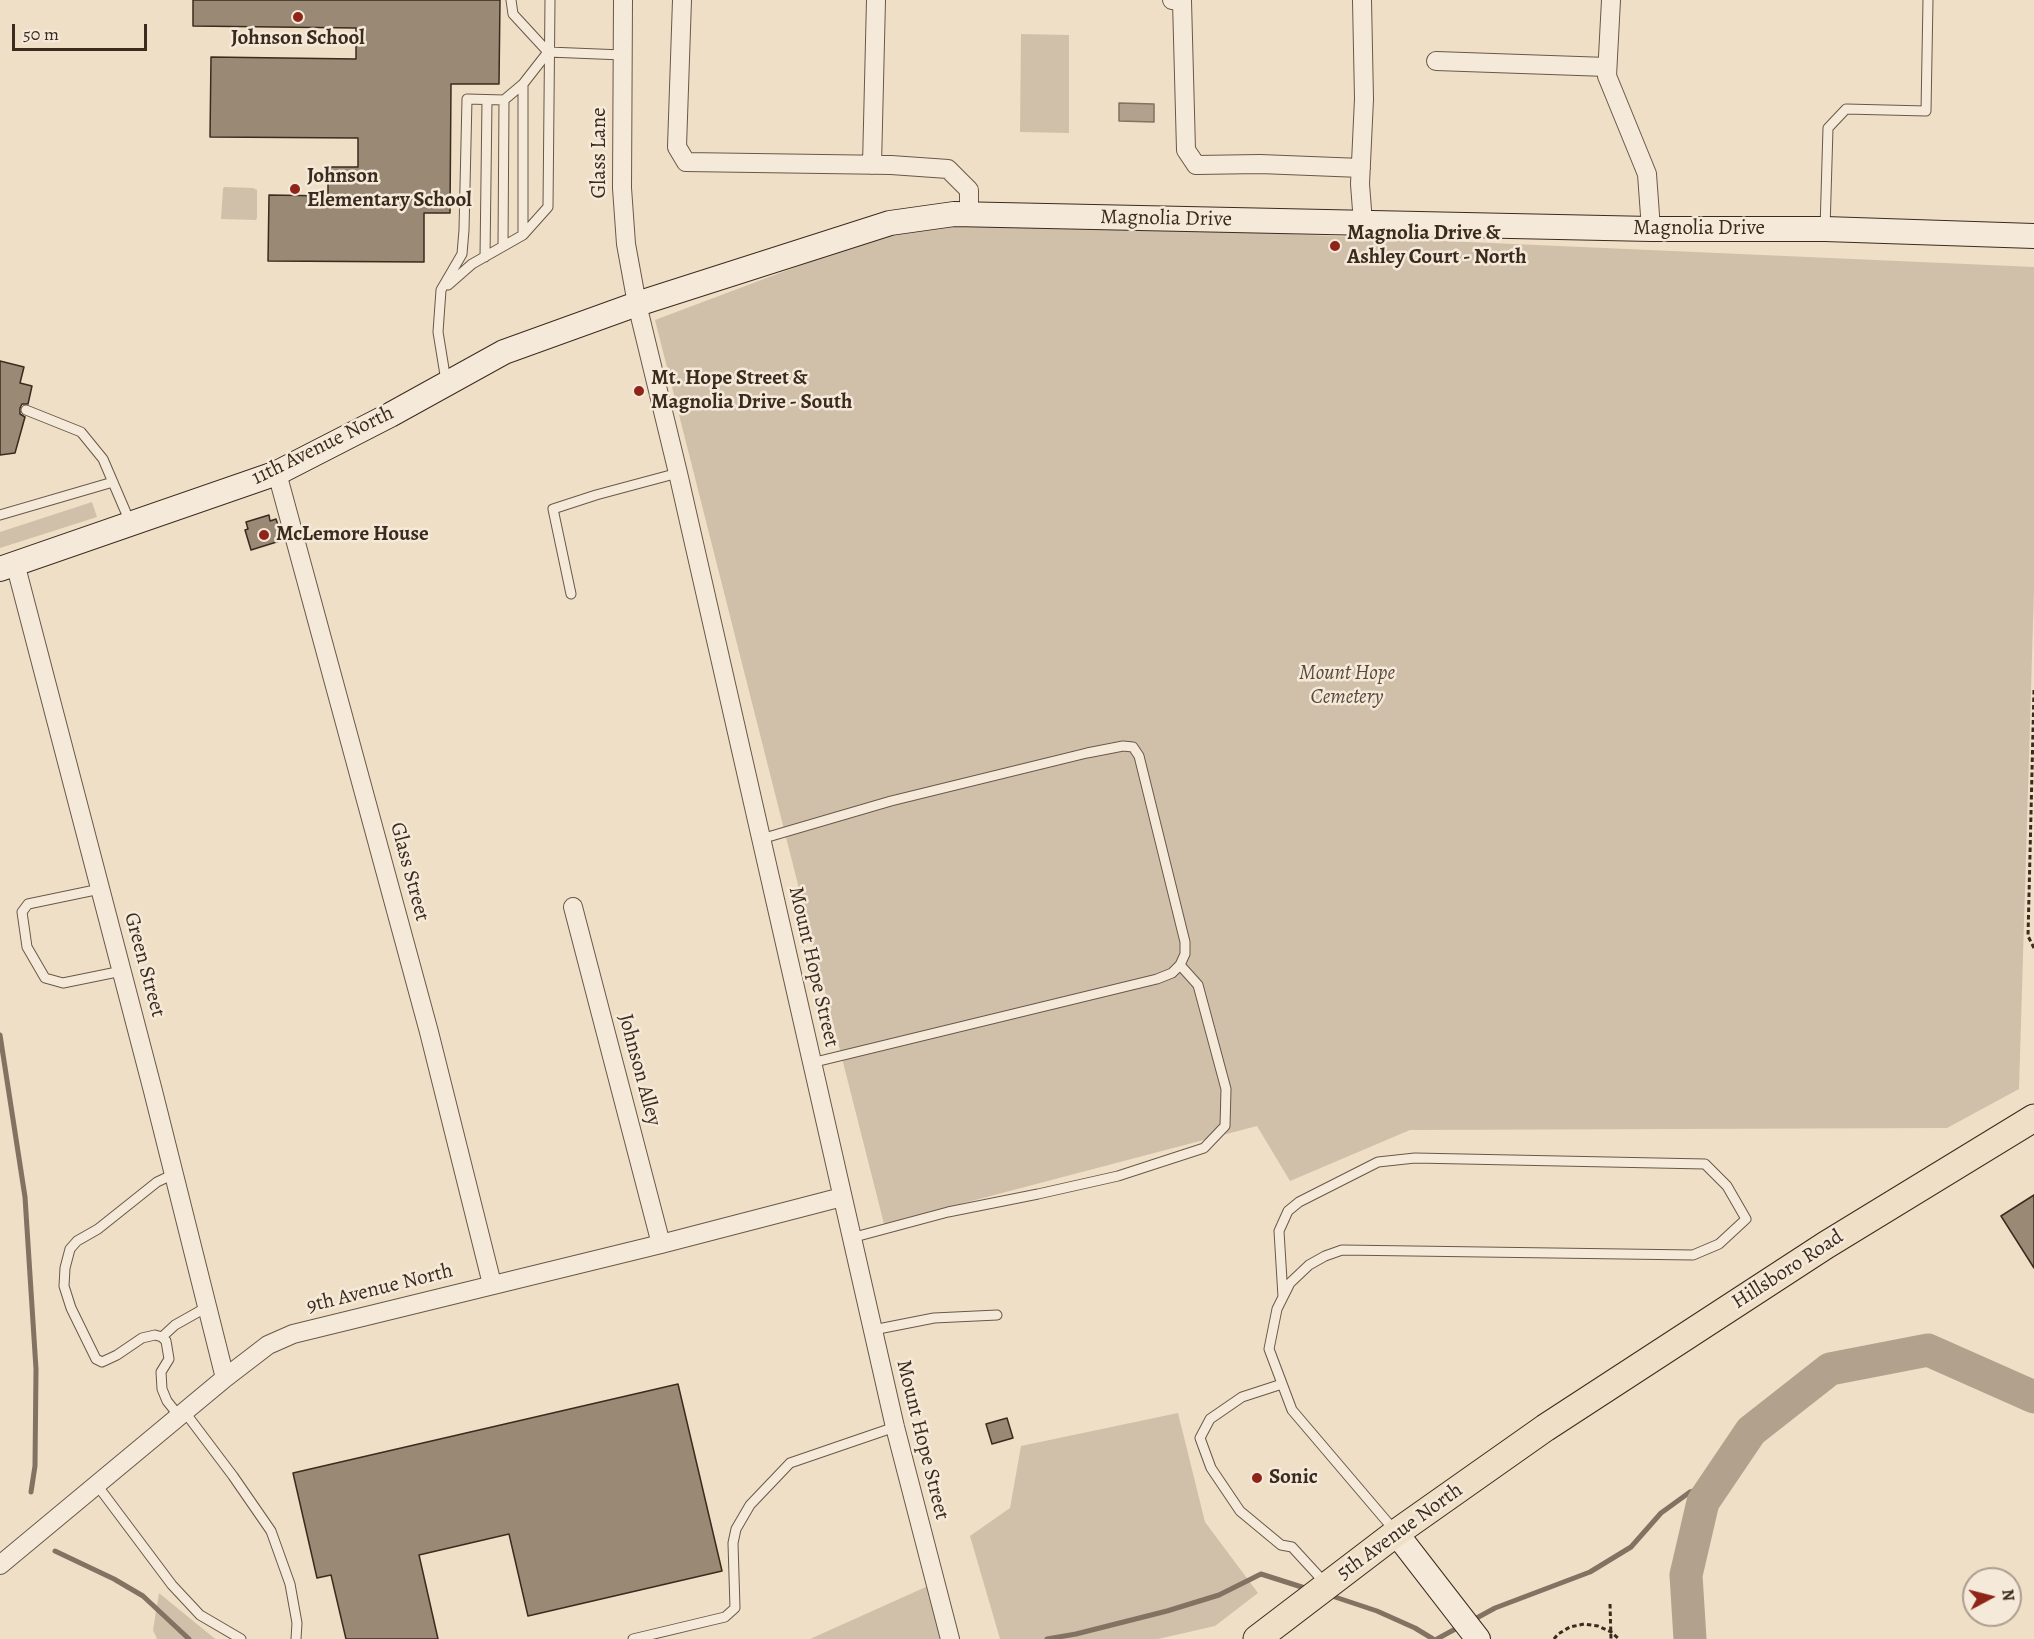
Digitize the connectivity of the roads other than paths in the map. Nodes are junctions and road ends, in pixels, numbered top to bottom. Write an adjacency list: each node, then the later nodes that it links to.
1 (512, 0): 10 (lane)
2 (550, 0): 10 (lane)
3 (623, 0): 11 (street, Glass Lane)
4 (682, 0): 17 (street)
5 (876, 0): 17 (street)
6 (1172, 0): 18 (street)
7 (1362, 0): 18 (street)
8 (1611, 0): 13 (street)
9 (1928, 0): 22 (lane)
10 (548, 52): 11 (lane); 14 (lane); 23 (lane)
11 (623, 55): 28 (street, Glass Lane)
12 (1436, 61): 13 (street)
13 (1607, 67): 21 (street)
14 (523, 84): 16 (lane); 23 (lane)
15 (487, 100): 16 (lane); 26 (lane); 27 (lane)
16 (504, 100): 25 (lane)
17 (872, 165): 19 (street)
18 (1360, 168): 20 (street)
19 (969, 215): 20 (street, Magnolia Drive); 28 (street, Magnolia Drive)
20 (1363, 223): 21 (street, Magnolia Drive)
21 (1651, 229): 22 (street, Magnolia Drive)
22 (1825, 229): 24 (street, Magnolia Drive)
23 (523, 235): 25 (lane)
24 (2034, 237)
25 (503, 246): 26 (lane)
26 (485, 257): 27 (lane)
27 (441, 290): 29 (lane)
28 (637, 304): 29 (street, 11th Avenue North); 32 (street, Mount Hope Street)
29 (447, 384): 31 (street, 11th Avenue North)
30 (26, 410): 33 (lane)
31 (277, 473): 35 (street, 11th Avenue North); 49 (street, Glass Street)
32 (678, 473): 37 (lane); 38 (street, Mount Hope Street)
33 (113, 482): 34 (lane); 35 (lane)
34 (0, 515)
35 (131, 524): 36 (street, 11th Avenue North)
36 (8, 566): 39 (street, Green Street)
37 (571, 594)
38 (760, 838): 41 (lane); 43 (street, Mount Hope Street)
39 (100, 889): 42 (street, Green Street); 42 (lane)
40 (573, 908): 48 (street, Johnson Alley)
41 (1180, 965): 43 (lane); 47 (lane)
42 (122, 971): 45 (street, Green Street)
43 (811, 1063): 46 (street, Mount Hope Street)
44 (2034, 1118): 59 (main road, Hillsboro Road)
45 (174, 1174): 51 (street, Green Street); 54 (lane)
46 (842, 1197): 47 (street, Mount Hope Street); 48 (street, 9th Avenue North)
47 (851, 1238): 53 (street, Mount Hope Street)
48 (661, 1244): 49 (street, 9th Avenue North)
49 (492, 1284): 55 (street, 9th Avenue North)
50 (1283, 1297): 50 (lane); 56 (lane)
51 (207, 1307): 54 (lane); 55 (street, Green Street)
52 (997, 1315): 53 (lane)
53 (873, 1330): 58 (street, Mount Hope Street)
54 (162, 1336): 57 (lane)
55 (225, 1378): 57 (street, 9th Avenue North)
56 (1281, 1384): 61 (lane); 63 (lane)
57 (182, 1414): 60 (street, 9th Avenue North); 65 (lane)
58 (895, 1427): 66 (lane); 67 (street, Mount Hope Street)
59 (1545, 1428): 61 (main road, 5th Avenue North)
60 (97, 1485): 62 (street, 9th Avenue North); 64 (lane)
61 (1396, 1533): 63 (main road, 5th Avenue North); 69 (street)
62 (0, 1566)
63 (1327, 1585): 68 (main road, 5th Avenue North)
64 (241, 1639)
65 (296, 1639)
66 (633, 1639)
67 (950, 1639)
68 (1257, 1639)
69 (1478, 1639)

